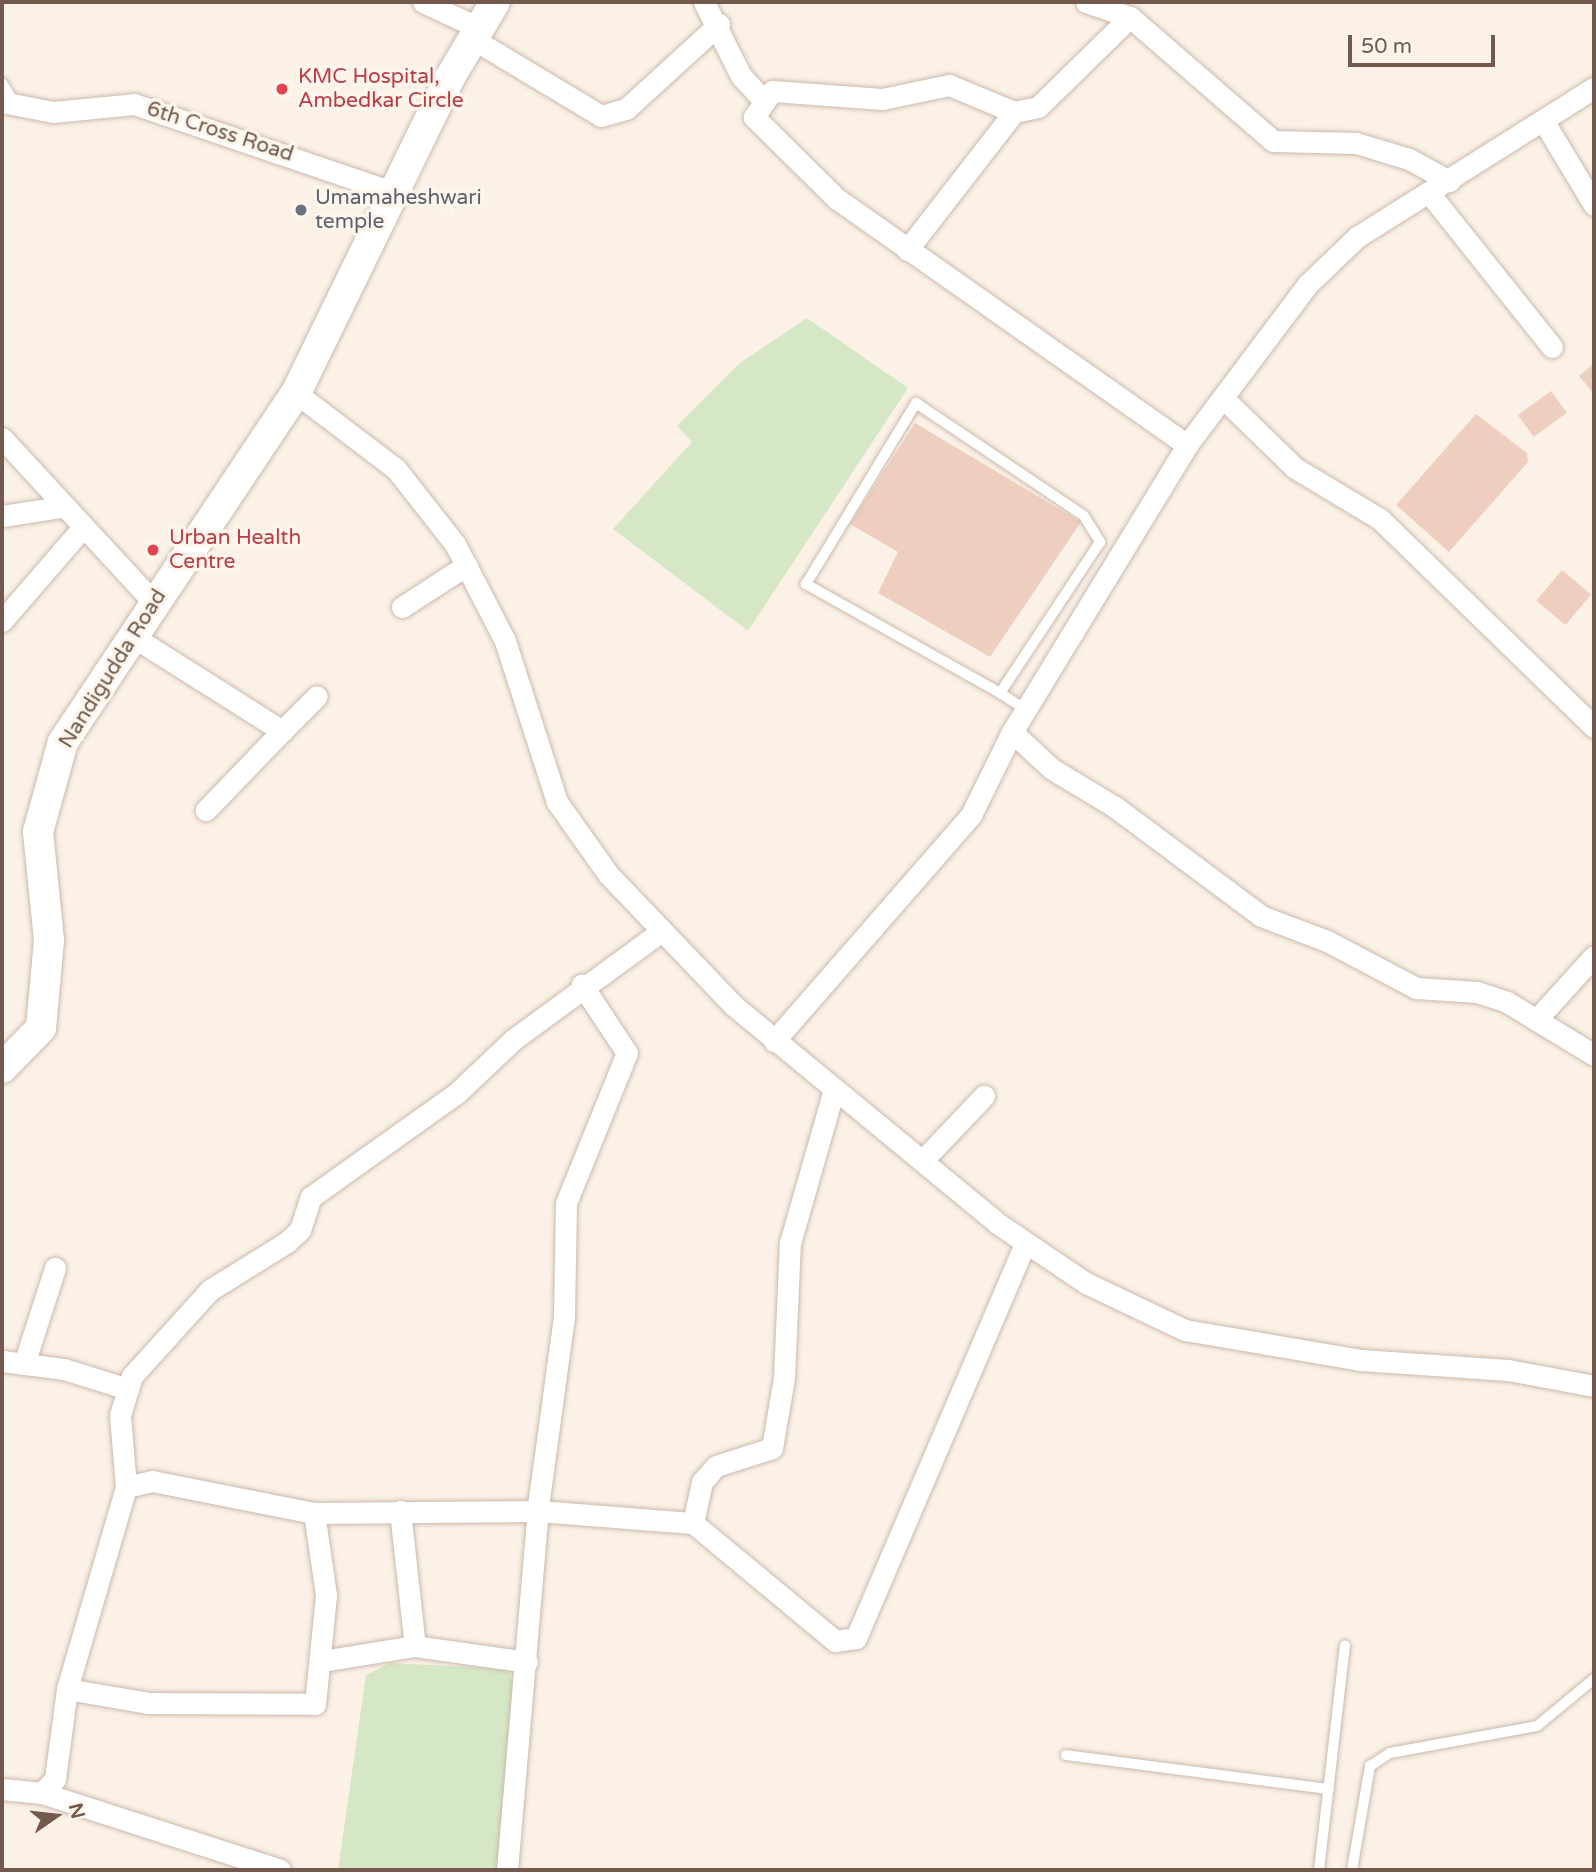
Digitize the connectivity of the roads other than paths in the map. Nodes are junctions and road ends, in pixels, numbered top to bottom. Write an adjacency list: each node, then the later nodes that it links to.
1 (422, 2): 7 (street)
2 (495, 2): 7 (street, Nandigudda Road)
3 (704, 2): 6 (street)
4 (1086, 2): 5 (street)
5 (1130, 17): 12 (street); 14 (street)
6 (719, 24): 7 (street); 10 (street)
7 (476, 34): 15 (street, Nandigudda Road)
8 (2, 83): 11 (lane)
9 (1594, 88): 13 (street)
10 (765, 102): 12 (street); 18 (street)
11 (8, 103): 15 (street, 6th Cross Road)
12 (1014, 112): 18 (street)
13 (1544, 122): 14 (street); 17 (street)
14 (1449, 181): 16 (street)
15 (392, 192): 20 (street, Nandigudda Road)
16 (1429, 193): 19 (street); 21 (street)
17 (1594, 205)
18 (907, 250): 23 (street)
19 (1552, 347)
20 (296, 393): 27 (street); 28 (street, Nandigudda Road)
21 (1223, 398): 23 (street); 35 (street)
22 (2, 438): 24 (street)
23 (1187, 445): 34 (street)
24 (61, 507): 25 (street); 26 (street)
25 (2, 516)
26 (83, 527): 28 (street); 30 (street)
27 (467, 565): 29 (street); 39 (street)
28 (153, 603): 31 (street, Nandigudda Road)
29 (402, 607)
30 (2, 621)
31 (132, 636): 36 (street); 45 (street, Nandigudda Road)
32 (1000, 694): 32 (lane); 34 (lane)
33 (317, 696): 36 (street)
34 (1025, 709): 37 (street)
35 (1594, 727)
36 (282, 732): 38 (street)
37 (1012, 732): 42 (street); 43 (street)
38 (206, 810)
39 (660, 932): 41 (street); 43 (street)
40 (1594, 956): 42 (street)
41 (582, 985): 53 (street); 56 (street)
42 (1536, 1020): 44 (street)
43 (775, 1041): 46 (street)
44 (1594, 1055)
45 (2, 1068)
46 (834, 1090): 48 (street); 58 (street)
47 (984, 1096): 48 (street)
48 (922, 1160): 49 (street)
49 (1025, 1243): 52 (street); 58 (street)
50 (55, 1268): 51 (street)
51 (8, 1365): 53 (street)
52 (1594, 1386)
53 (128, 1389): 54 (street)
54 (126, 1487): 57 (street); 64 (street)
55 (400, 1511): 56 (street); 57 (street); 59 (street)
56 (539, 1511): 58 (street); 62 (street)
57 (314, 1513): 61 (street)
58 (693, 1523)
59 (415, 1646): 61 (street); 62 (street)
60 (1345, 1646): 67 (lane)
61 (322, 1661): 64 (street)
62 (527, 1662): 70 (street)
63 (1594, 1679): 72 (lane)
64 (67, 1689): 68 (street)
65 (1066, 1755): 67 (lane)
66 (2, 1788): 68 (street)
67 (1329, 1789): 71 (lane)
68 (42, 1793): 69 (street)
69 (280, 1870)
70 (507, 1870)
71 (1319, 1870)
72 (1352, 1870)

